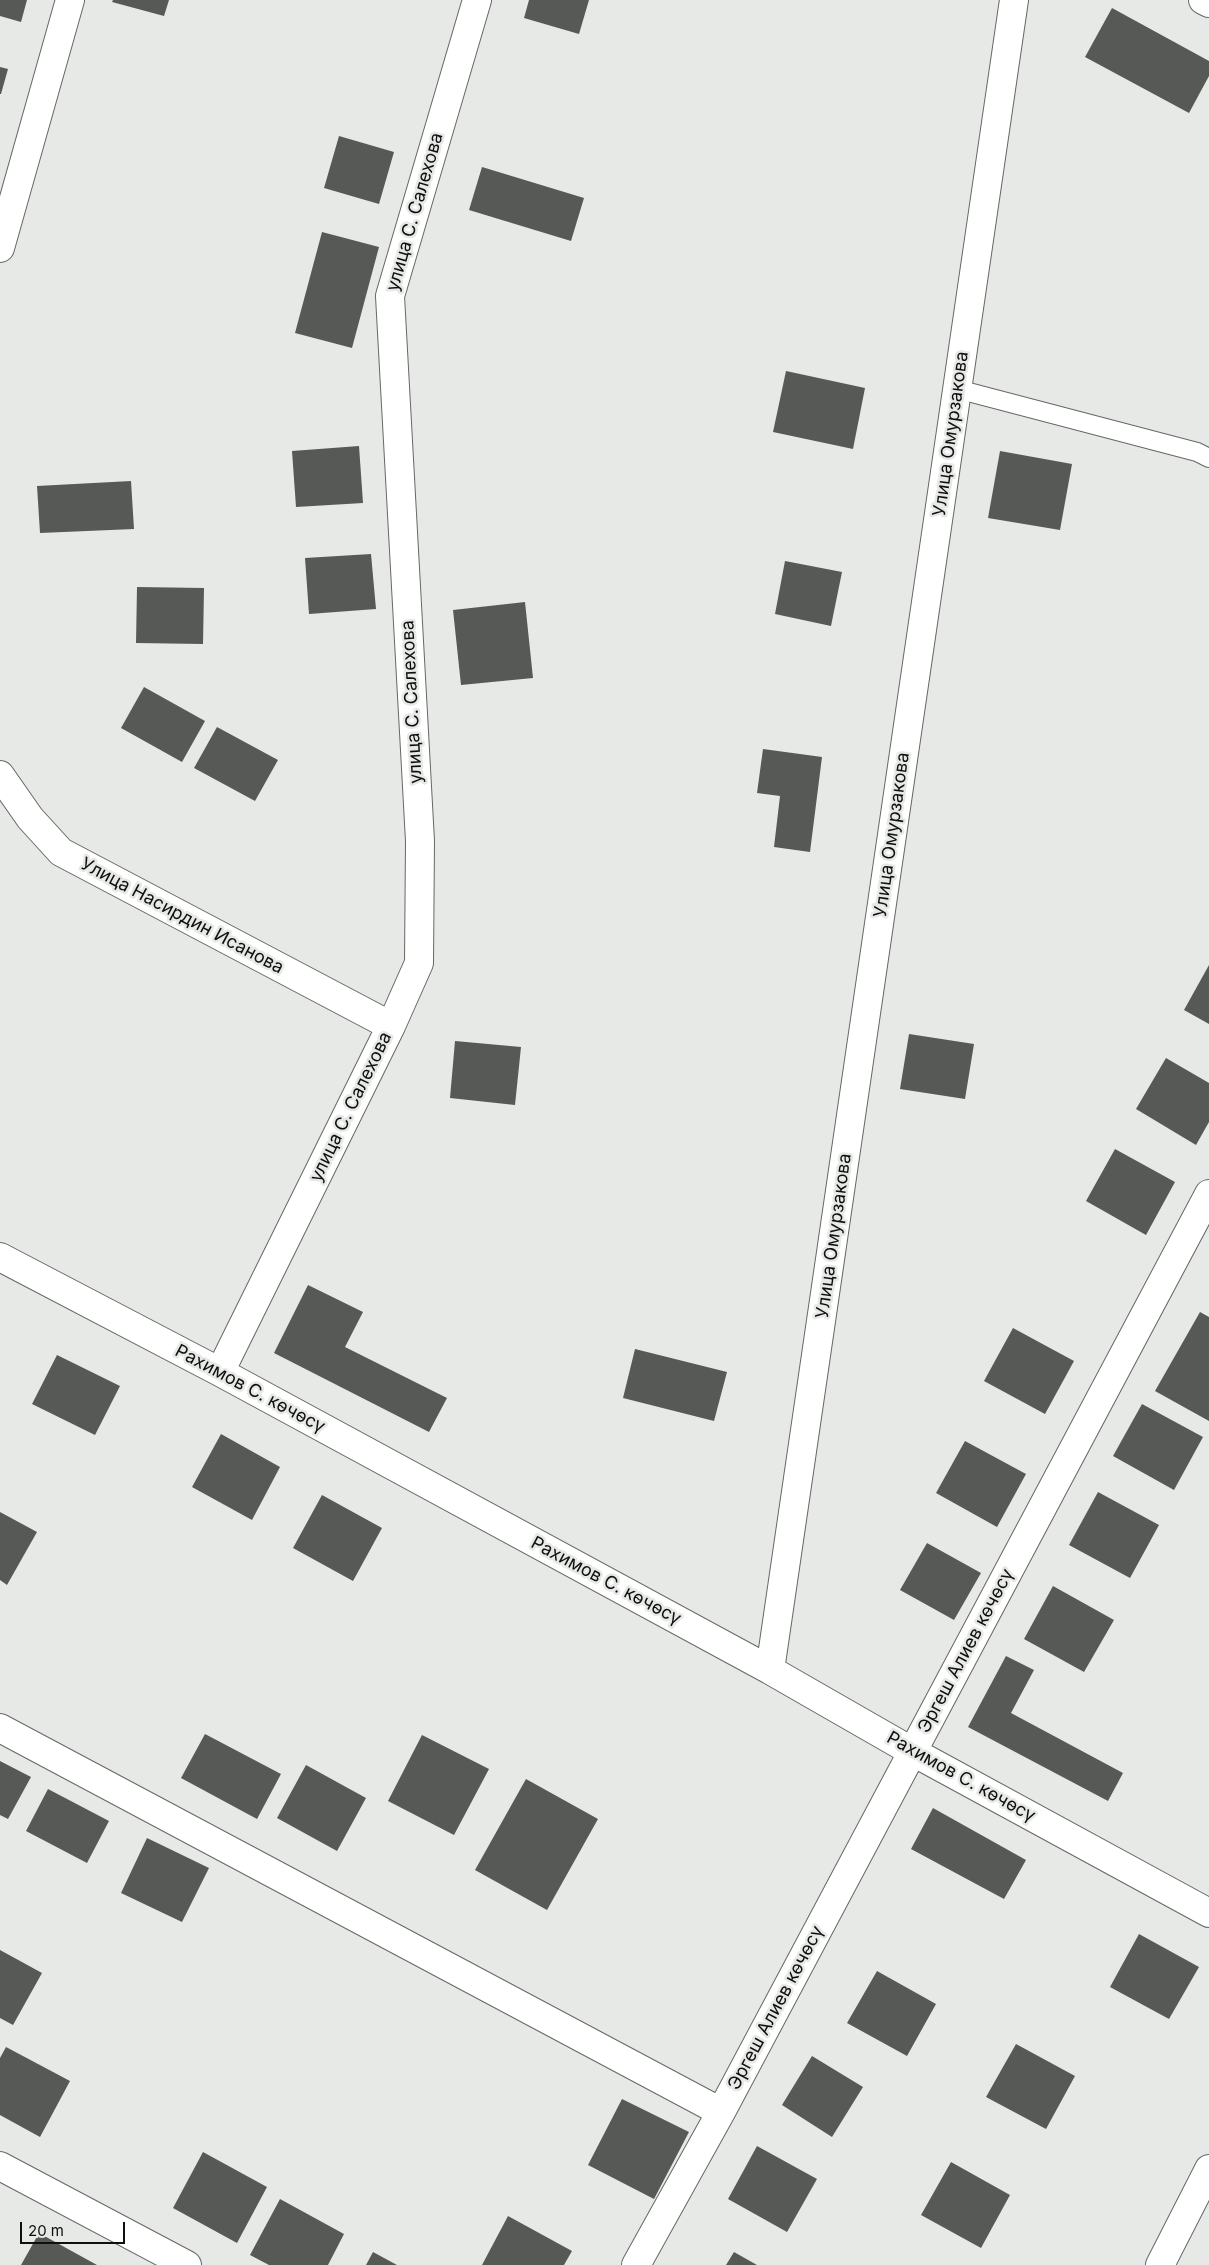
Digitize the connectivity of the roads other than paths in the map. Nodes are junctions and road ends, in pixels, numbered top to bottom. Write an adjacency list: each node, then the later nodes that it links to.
1 (70, 0): 6 (street)
2 (477, 0): 10 (street, улица С. Салехова)
3 (1014, 0): 7 (street, Улица Омурзакова)
4 (1203, 0): 5 (street)
5 (1209, 3)
6 (0, 248)
7 (957, 389): 8 (lane); 14 (street, Улица Омурзакова)
8 (1209, 458)
9 (0, 775): 10 (street, Улица Насирдин Исанова)
10 (391, 1026): 13 (street, улица С. Салехова)
11 (1209, 1194): 16 (street, Эргеш Алиев көчөсү)
12 (0, 1257): 13 (street, Рахимов С. көчөсү)
13 (220, 1372): 14 (street, Рахимов С. көчөсү)
14 (770, 1670): 16 (street, Рахимов С. көчөсү)
15 (0, 1728): 18 (street)
16 (913, 1752): 17 (street, Рахимов С. көчөсү); 18 (street, Эргеш Алиев көчөсү)
17 (1209, 1913)
18 (721, 2112): 22 (street, Эргеш Алиев көчөсү)
19 (0, 2166): 21 (street)
20 (1209, 2169): 23 (street)
21 (187, 2265)
22 (636, 2265)
23 (1160, 2265)

